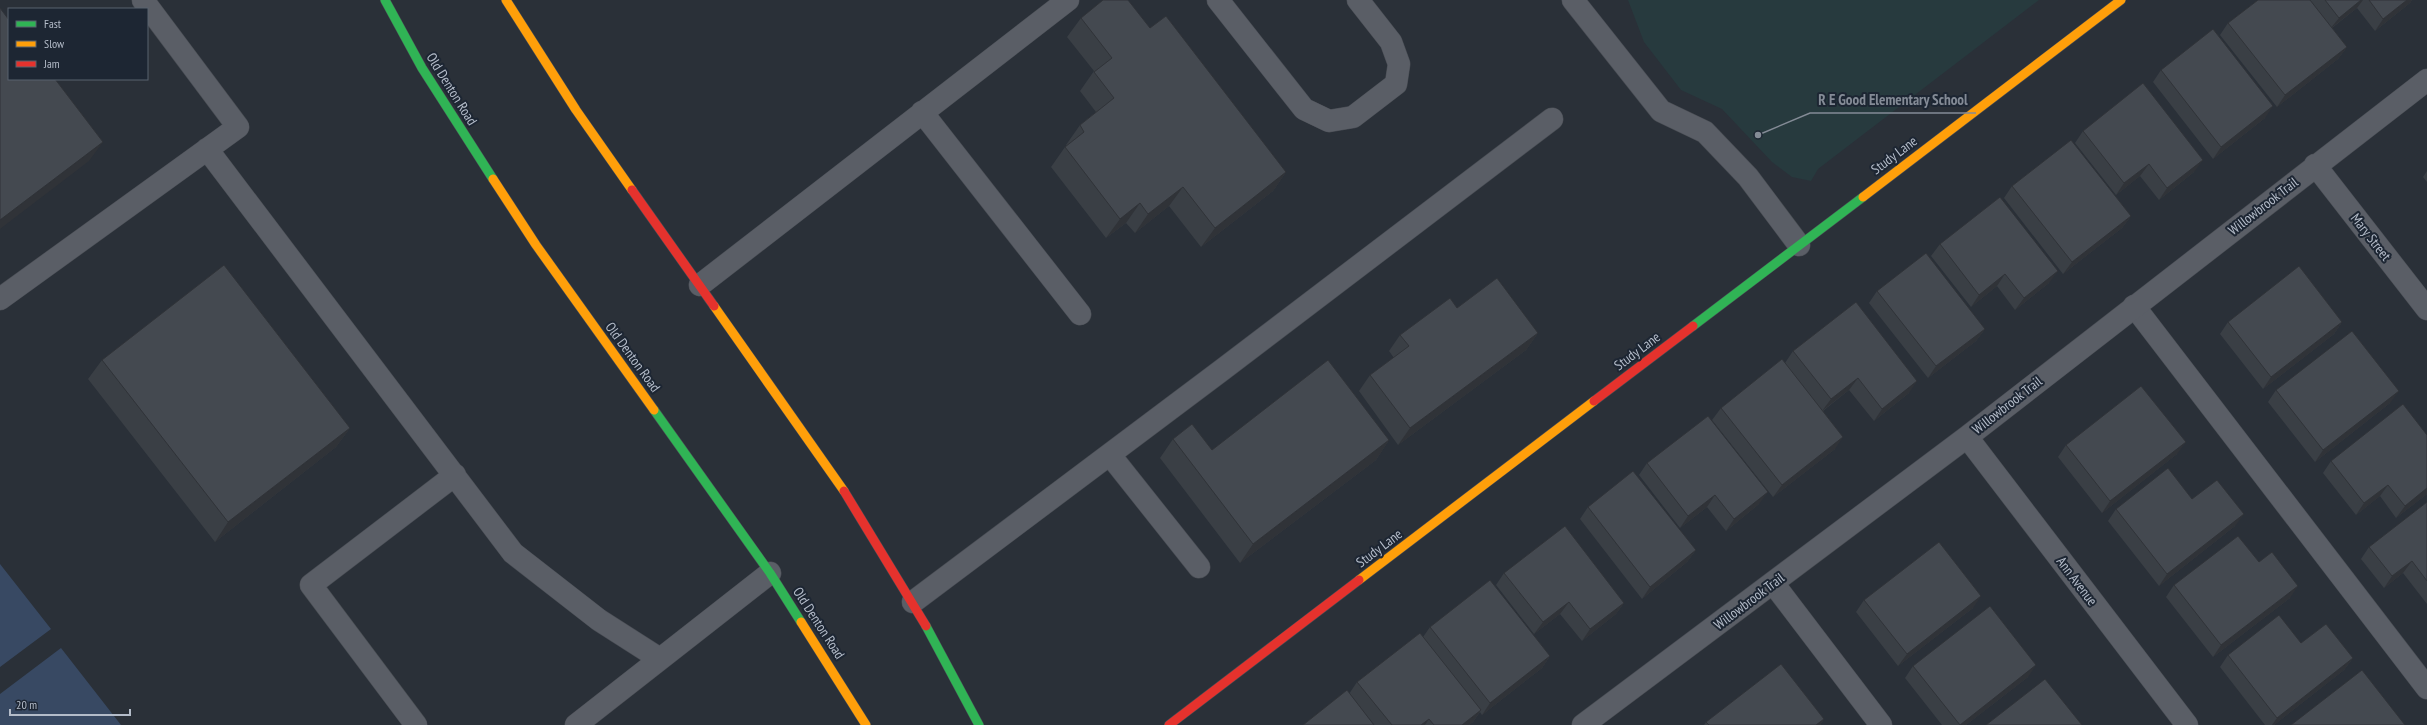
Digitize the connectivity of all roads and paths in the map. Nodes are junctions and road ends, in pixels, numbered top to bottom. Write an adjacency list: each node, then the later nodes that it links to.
1 (143, 0): 12 (street)
2 (385, 0): 24 (main road, Old Denton Road)
3 (506, 0): 15 (main road)
4 (1068, 0): 10 (street)
5 (1218, 0): 6 (street)
6 (1358, 0)
7 (1573, 0): 14 (street)
8 (2121, 0): 14 (main road, Study Lane)
9 (2427, 80): 13 (street, Willowbrook Trail)
10 (922, 112): 15 (street); 19 (street)
11 (1552, 119): 21 (street)
12 (207, 149): 16 (street); 22 (street)
13 (2315, 165): 17 (street, Willowbrook Trail); 18 (street, Mary Street)
14 (1799, 245): 36 (main road, Study Lane)
15 (700, 285): 26 (main road)
16 (0, 299)
17 (2134, 306): 20 (street, Willowbrook Trail); 28 (street)
18 (2427, 309)
19 (1080, 314)
20 (1967, 437): 25 (street, Willowbrook Trail); 39 (street, Ann Avenue)
21 (1110, 455): 23 (street); 26 (street)
22 (455, 475): 27 (street); 31 (street)
23 (1199, 567)
24 (770, 573): 27 (street); 29 (main road, Old Denton Road)
25 (1773, 583): 30 (street, Willowbrook Trail); 38 (street)
26 (913, 602): 35 (main road)
27 (660, 659): 32 (street)
28 (2427, 688)
29 (861, 715): 33 (main road, Old Denton Road); 34 (main road)
30 (1605, 718): 37 (street, Willowbrook Trail)
31 (416, 725)
32 (576, 725)
33 (866, 725)
34 (872, 725)
35 (979, 725)
36 (1169, 725)
37 (1583, 725)
38 (1881, 725)
39 (2187, 725)

